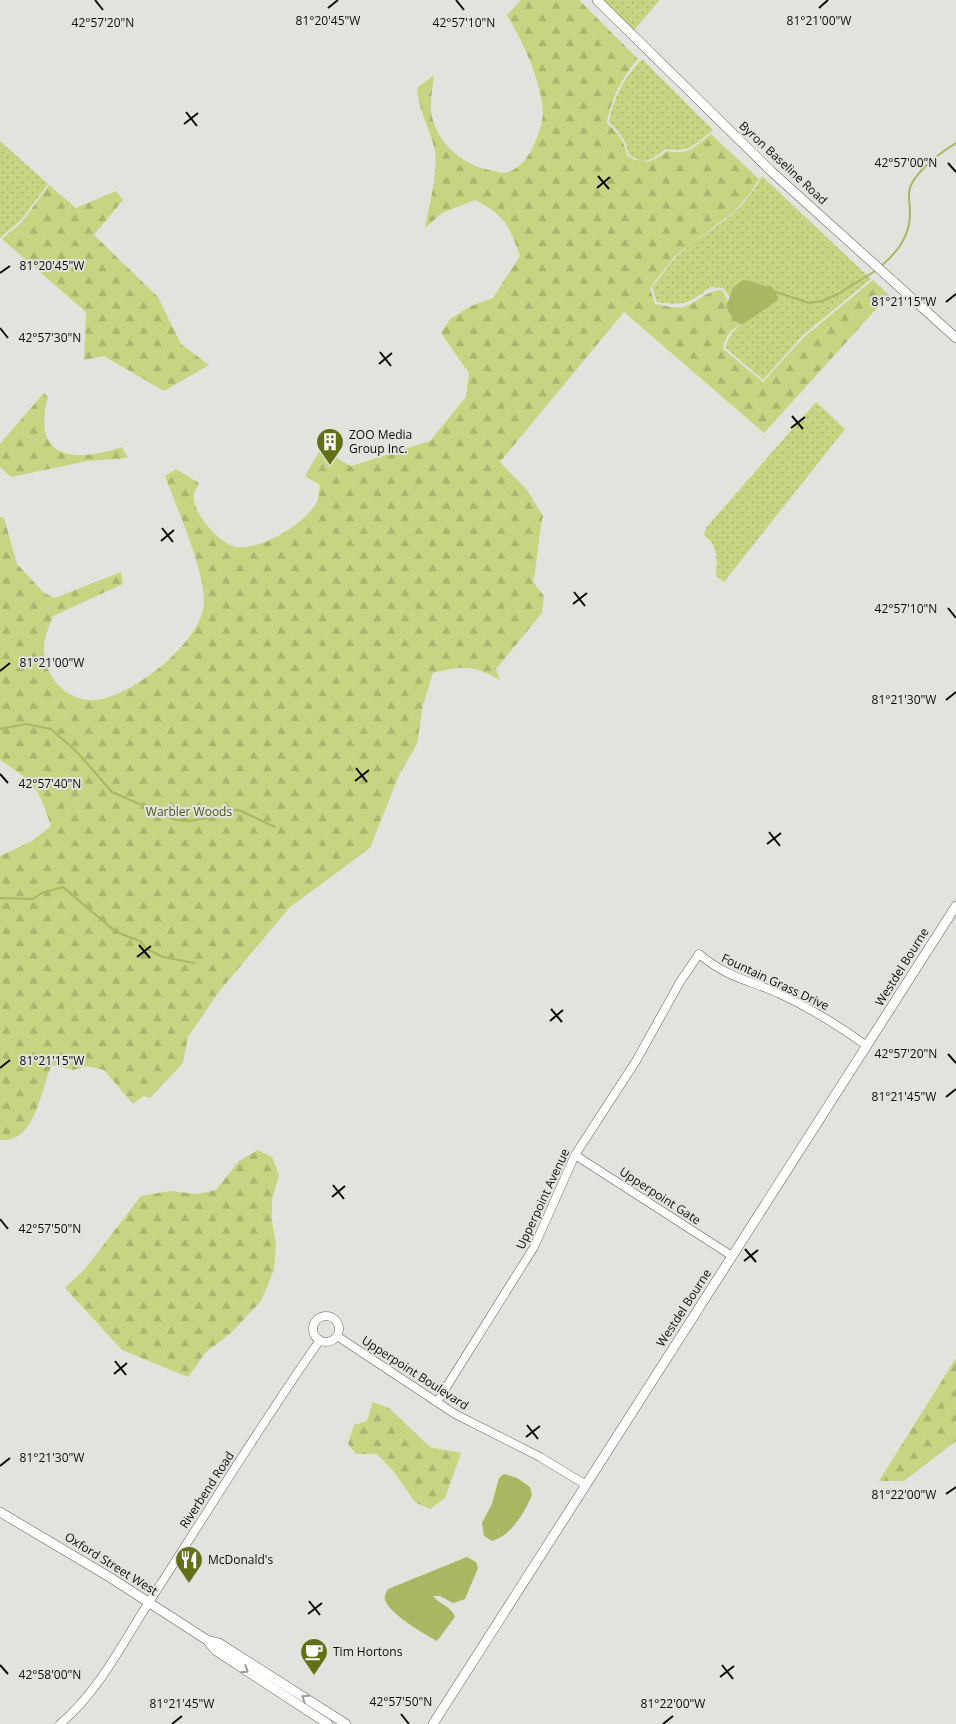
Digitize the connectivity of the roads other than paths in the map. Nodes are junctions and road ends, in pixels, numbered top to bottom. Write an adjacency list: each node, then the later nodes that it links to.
1 (597, 0): 2 (main road, Byron Baseline Road)
2 (956, 338)
3 (956, 906): 5 (main road, Westdel Bourne)
4 (700, 954): 5 (street, Fountain Grass Drive); 6 (street, Upperpoint Avenue)
5 (867, 1046): 7 (main road, Westdel Bourne)
6 (575, 1155): 7 (street, Upperpoint Gate); 10 (street, Upperpoint Avenue)
7 (732, 1256): 11 (main road, Westdel Bourne)
8 (337, 1336): 9 (street); 9 (street); 10 (street, Upperpoint Boulevard)
9 (320, 1340): 13 (street, Riverbend Road)
10 (437, 1402): 11 (street, Upperpoint Boulevard)
11 (586, 1485): 18 (main road, Westdel Bourne)
12 (0, 1512): 13 (main road, Oxford Street West)
13 (149, 1602): 14 (main road, Oxford Street West); 15 (street, Riverbend Road)
14 (207, 1640): 16 (main road, Oxford Street West, one-way to 16); 17 (main road, Oxford Street West, one-way to 14)
15 (60, 1724)
16 (328, 1724)
17 (346, 1724)
18 (433, 1724)

